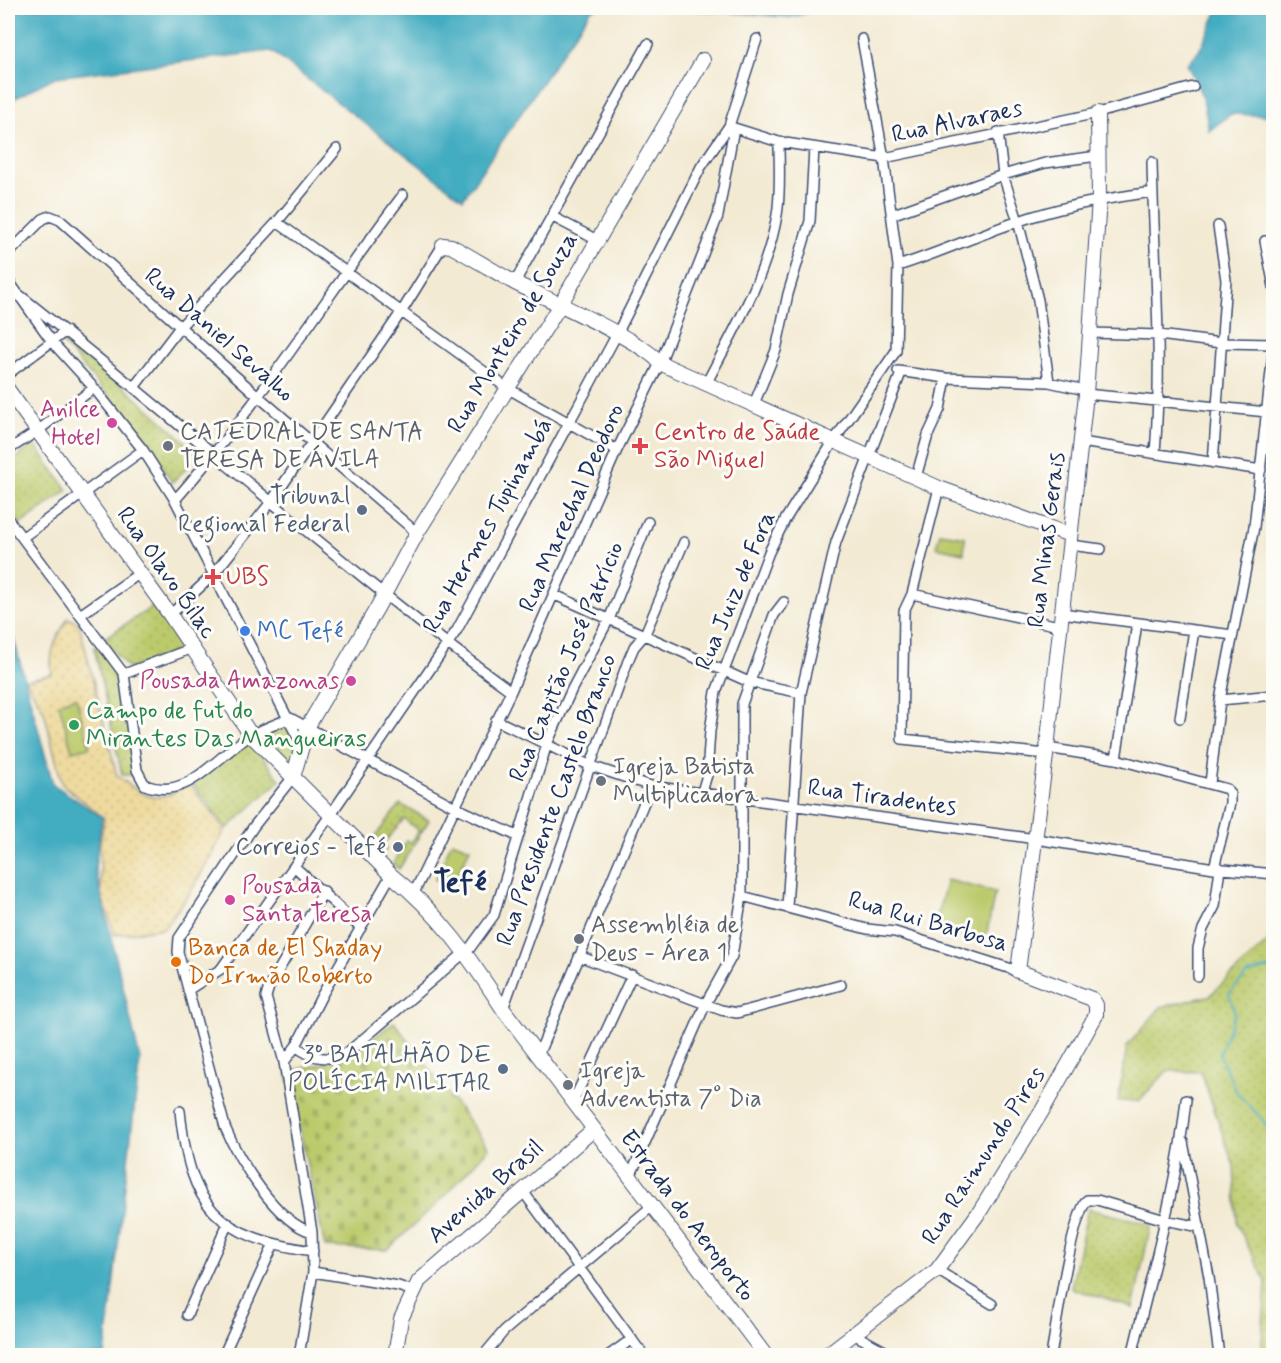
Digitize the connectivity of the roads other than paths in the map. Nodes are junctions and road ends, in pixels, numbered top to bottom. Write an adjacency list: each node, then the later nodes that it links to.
1 (757, 39): 7 (street, Rua Hermes Tupinambá)
2 (862, 39): 13 (street, Rua Juiz de Fora)
3 (648, 44): 20 (street)
4 (703, 60): 24 (street, Rua Monteiro de Souza)
5 (1193, 87): 6 (street, Rua Alvaraes)
6 (1098, 113): 8 (street, Rua Alvaraes); 12 (street, Rua Minas Gerais)
7 (731, 127): 9 (street, Rua Alvaraes); 39 (street, Rua Hermes Tupinambá); 44 (street, Rua Marechal Deodoro)
8 (998, 132): 13 (street, Rua Alvaraes); 15 (street)
9 (779, 142): 10 (street, Rua Alvaraes); 50 (street)
10 (814, 148): 13 (street, Rua Alvaraes); 58 (street)
11 (337, 149): 22 (street)
12 (1098, 156): 15 (street); 18 (street, Rua Minas Gerais)
13 (884, 158): 19 (street, Rua Juiz de Fora)
14 (1152, 162): 16 (street)
15 (1003, 175): 19 (street); 21 (street)
16 (1153, 192): 18 (street); 40 (street)
17 (403, 195): 29 (street)
18 (1099, 199): 21 (street); 38 (street, Rua Minas Gerais)
19 (891, 215): 28 (street, Rua Juiz de Fora)
20 (552, 217): 24 (street); 31 (street)
21 (1018, 221): 28 (street); 49 (street)
22 (277, 222): 29 (street); 36 (street)
23 (1218, 225): 42 (street)
24 (597, 240): 34 (street, Rua Monteiro de Souza)
25 (1265, 241): 32 (street)
26 (443, 245): 31 (street); 35 (street)
27 (8, 254): 36 (street, Rua Daniel Sevalho)
28 (898, 266): 45 (street, Rua Juiz de Fora)
29 (346, 271): 35 (street); 56 (street)
30 (8, 280): 33 (street)
31 (515, 282): 34 (street)
32 (1274, 287)
33 (17, 292): 37 (street); 41 (street)
34 (560, 305): 39 (street); 53 (street, Rua Monteiro de Souza)
35 (402, 310): 53 (street); 63 (street)
36 (180, 327): 51 (street); 56 (street, Rua Daniel Sevalho)
37 (66, 331): 41 (street); 51 (street)
38 (1091, 333): 40 (street); 55 (street, Rua Minas Gerais)
39 (617, 334): 44 (street); 61 (street, Rua Hermes Tupinambá)
40 (1159, 334): 42 (street); 57 (street)
41 (53, 343): 47 (street); 52 (street)
42 (1221, 343): 43 (street); 59 (street)
43 (1274, 344): 60 (street)
44 (660, 363): 50 (street); 68 (street, Rua Marechal Deodoro)
45 (888, 365): 46 (street); 64 (street, Rua Juiz de Fora)
46 (901, 373): 48 (street); 71 (street)
47 (8, 374)
48 (946, 378): 49 (street); 74 (street)
49 (1049, 382): 55 (street)
50 (706, 384): 58 (street)
51 (135, 386): 70 (street)
52 (94, 388): 62 (street); 67 (street)
53 (507, 388): 61 (street); 81 (street, Rua Monteiro de Souza)
54 (8, 390): 62 (street, Rua Olavo Bilac)
55 (1085, 392): 57 (street); 65 (street, Rua Minas Gerais)
56 (258, 396): 63 (street, Rua Daniel Sevalho); 70 (street)
57 (1159, 403): 59 (street); 69 (street)
58 (754, 404): 64 (street)
59 (1218, 408): 60 (street); 72 (street)
60 (1267, 412): 73 (street)
61 (567, 423): 68 (street); 100 (street, Rua Hermes Tupinambá)
62 (36, 432): 66 (street); 76 (street, Rua Olavo Bilac)
63 (311, 441): 78 (street); 81 (street, Rua Daniel Sevalho)
64 (833, 442): 71 (street); 102 (street, Rua Juiz de Fora)
65 (1081, 442): 69 (street); 83 (street, Rua Minas Gerais)
66 (8, 450)
67 (143, 450): 76 (street); 77 (street)
68 (617, 450): 90 (street, Rua Marechal Deodoro)
69 (1155, 453): 72 (street)
70 (215, 455): 77 (street); 78 (street)
71 (870, 459): 74 (street); 106 (street)
72 (1214, 463): 73 (street)
73 (1261, 470): 99 (street)
74 (916, 477): 75 (street)
75 (939, 488): 83 (street); 88 (street)
76 (83, 495): 82 (street); 86 (street, Rua Olavo Bilac)
77 (175, 500): 87 (street)
78 (271, 502): 87 (street); 89 (street)
79 (8, 519): 82 (street)
80 (648, 522): 94 (street, Rua Capitão José Patrício)
81 (417, 533): 89 (street, Rua Monteiro de Souza)
82 (23, 537): 92 (street)
83 (1070, 540): 85 (street); 95 (street, Rua Minas Gerais)
84 (684, 542): 98 (street, Rua Presidente Castelo Branco)
85 (1101, 549)
86 (140, 573): 92 (street); 93 (street, Rua Olavo Bilac)
87 (213, 575): 93 (street); 109 (street)
88 (912, 594): 95 (street); 116 (street)
89 (384, 595): 100 (street); 112 (street, Rua Monteiro de Souza)
90 (555, 595): 94 (street); 105 (street, Rua Marechal Deodoro)
91 (784, 602): 104 (street)
92 (80, 615): 103 (street)
93 (170, 615): 101 (street, Rua Olavo Bilac)
94 (609, 617): 98 (street); 115 (street, Rua Capitão José Patrício)
95 (1060, 620): 96 (street); 116 (street, Rua Minas Gerais)
96 (1137, 623): 97 (street); 117 (street)
97 (1194, 630): 99 (street); 110 (street)
98 (645, 634): 102 (street); 119 (street, Rua Presidente Castelo Branco)
99 (1233, 635): 108 (street)
100 (446, 644): 105 (street); 118 (street, Rua Hermes Tupinambá)
101 (193, 648): 103 (street); 113 (street, Rua Olavo Bilac)
102 (723, 669): 104 (street); 123 (street, Rua Juiz de Fora)
103 (124, 674): 113 (street)
104 (749, 682): 106 (street); 124 (street)
105 (512, 691): 111 (street, Rua Marechal Deodoro)
106 (801, 693): 125 (street)
107 (1274, 695): 108 (street)
108 (1220, 700): 121 (street)
109 (290, 718): 112 (street); 113 (street); 114 (street)
110 (1180, 718)
111 (496, 720): 115 (street, Rua Tiradentes); 126 (street, Rua Marechal Deodoro)
112 (308, 726): 114 (street, Rua Monteiro de Souza); 118 (street)
113 (251, 735): 120 (street, Rua Olavo Bilac)
114 (301, 744): 120 (street, Rua Monteiro de Souza)
115 (547, 744): 119 (street, Rua Tiradentes); 128 (street, Rua Capitão José Patrício)
116 (1047, 751): 117 (street); 129 (street, Rua Minas Gerais)
117 (1116, 759): 121 (street)
118 (369, 760): 126 (street); 127 (street, Rua Hermes Tupinambá)
119 (591, 766): 122 (street, Rua Tiradentes); 148 (street, Rua Presidente Castelo Branco)
120 (292, 777): 127 (street, Estrada do Aeroporto); 145 (street, Rua Monteiro de Souza)
121 (1209, 783): 131 (street)
122 (651, 786): 123 (street, Rua Tiradentes); 140 (street)
123 (701, 795): 124 (street, Rua Tiradentes)
124 (742, 800): 125 (street, Rua Tiradentes); 136 (street)
125 (793, 805): 129 (street, Rua Tiradentes); 137 (street)
126 (457, 808): 128 (street); 135 (street, Rua Marechal Deodoro)
127 (332, 814): 130 (street, Rua Hermes Tupinambá); 133 (street, Estrada do Aeroporto)
128 (517, 836): 139 (street, Rua Capitão José Patrício)
129 (1036, 839): 131 (street, Rua Tiradentes); 141 (street, Rua Minas Gerais)
130 (295, 867): 134 (street); 145 (street, Rua Hermes Tupinambá)
131 (1216, 868): 132 (street, Rua Tiradentes); 143 (street)
132 (1274, 874)
133 (391, 875): 135 (street, Estrada do Aeroporto); 138 (street)
134 (324, 891): 138 (street); 151 (street)
135 (414, 893): 139 (street, Estrada do Aeroporto)
136 (742, 896): 137 (street, Rua Rui Barbosa); 146 (street)
137 (787, 907): 141 (street, Rua Rui Barbosa)
138 (361, 928): 149 (street)
139 (466, 951): 148 (street, Estrada do Aeroporto); 149 (street, Rua Capitão José Patrício)
140 (579, 956): 142 (street); 150 (street)
141 (1018, 971): 147 (street, Rua Rui Barbosa)
142 (632, 975): 146 (street); 153 (street)
143 (1198, 976)
144 (841, 985): 146 (street)
145 (188, 990): 163 (street)
146 (706, 1003): 157 (street)
147 (1096, 1005): 167 (street, Rua Raimundo Pires)
148 (503, 1009): 150 (street, Estrada do Aeroporto)
149 (296, 1046): 151 (street)
150 (538, 1053): 153 (street, Estrada do Aeroporto)
151 (284, 1062): 163 (street)
152 (1186, 1100): 156 (street)
153 (573, 1102): 155 (street, Estrada do Aeroporto)
154 (180, 1111): 161 (street)
155 (593, 1130): 157 (street, Estrada do Aeroporto); 158 (street, Avenida Brasil)
156 (1182, 1137): 160 (street); 162 (street)
157 (630, 1177): 159 (street, Estrada do Aeroporto)
158 (522, 1190): 166 (street); 169 (street, Avenida Brasil)
159 (651, 1207): 166 (street); 180 (street, Estrada do Aeroporto)
160 (1165, 1220): 162 (street); 183 (street); 184 (street)
161 (228, 1223): 164 (street); 171 (street)
162 (1200, 1227): 185 (street)
163 (312, 1232): 165 (street)
164 (273, 1246): 165 (street); 174 (street)
165 (313, 1251): 168 (street)
166 (580, 1267): 173 (street); 177 (street)
167 (937, 1270): 170 (street); 172 (street, Rua Raimundo Pires)
168 (313, 1272): 169 (street); 175 (street)
169 (413, 1292): 176 (street, Avenida Brasil)
170 (992, 1304)
171 (187, 1315)
172 (855, 1335): 181 (street, Rua Raimundo Pires); 182 (street)
173 (632, 1339): 178 (street); 179 (street)
174 (223, 1356)
175 (299, 1356)
176 (395, 1356)
177 (483, 1356)
178 (608, 1356)
179 (644, 1356)
180 (766, 1356)
181 (825, 1356)
182 (894, 1356)
183 (1051, 1356)
184 (1132, 1356)
185 (1219, 1356)

